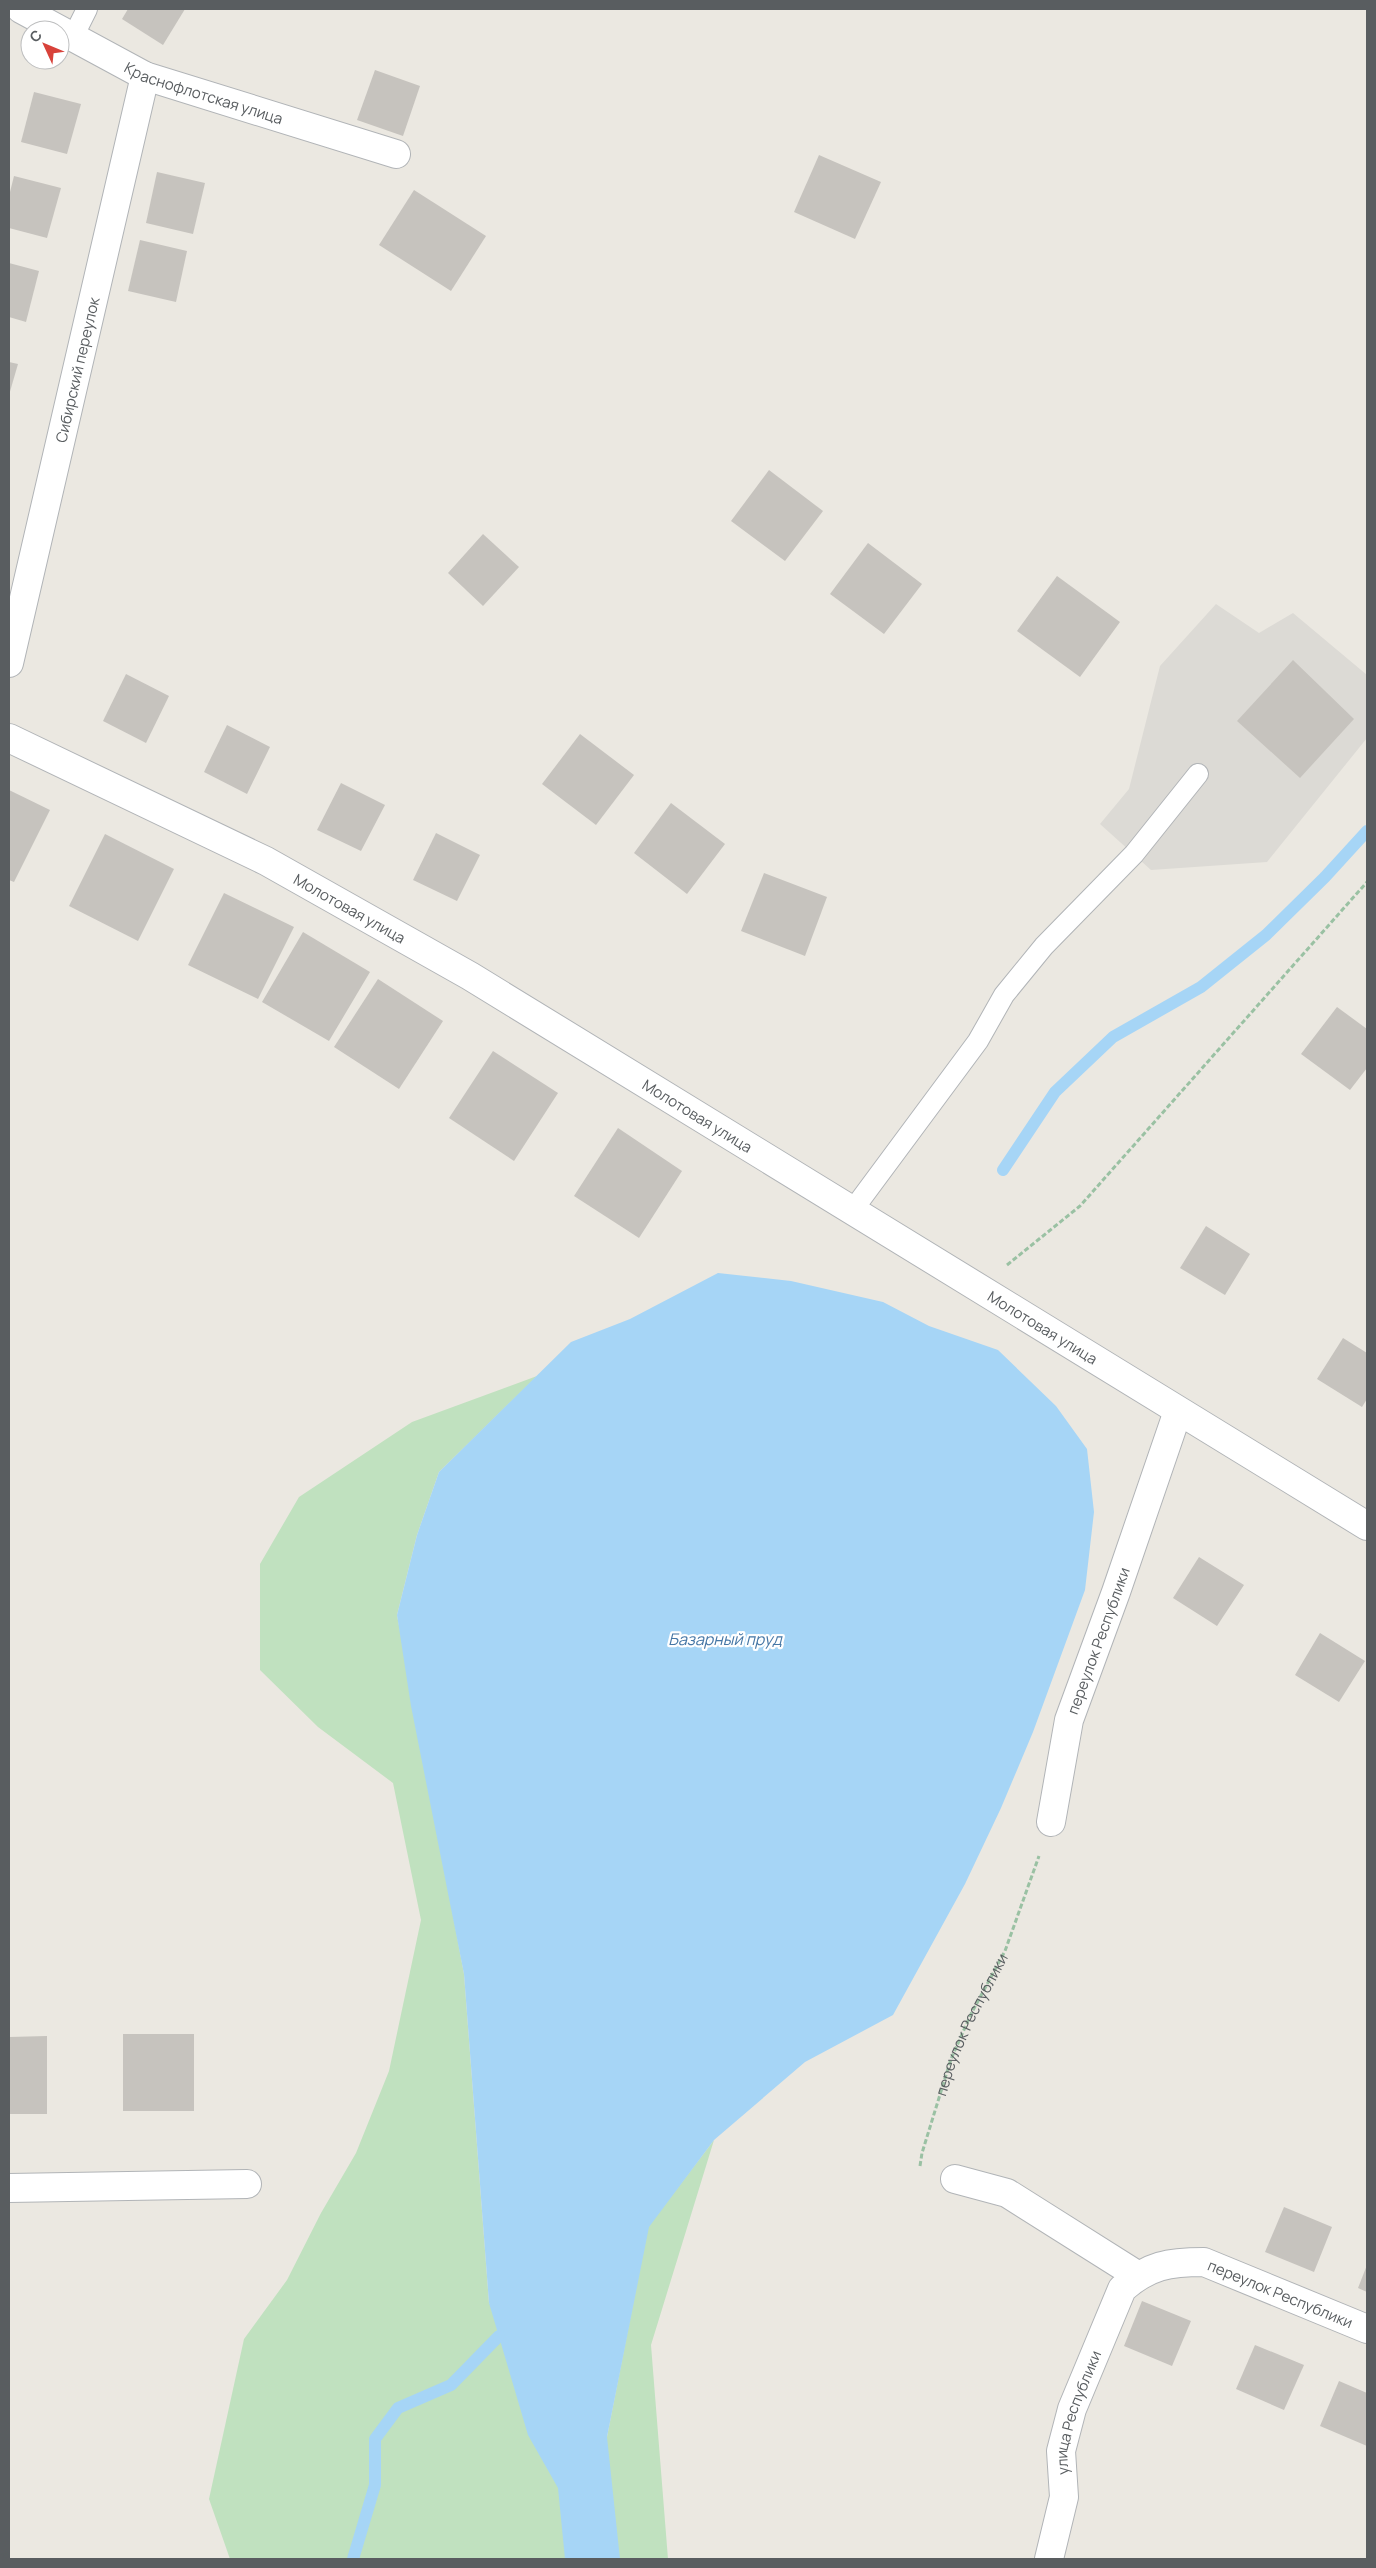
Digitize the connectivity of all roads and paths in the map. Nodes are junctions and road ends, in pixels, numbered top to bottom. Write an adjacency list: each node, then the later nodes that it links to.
1 (21, 9): 3 (street, Краснофлотская улица)
2 (87, 9): 3 (lane)
3 (73, 37): 4 (street, Краснофлотская улица)
4 (145, 76): 5 (street, Краснофлотская улица); 6 (street, Сибирский переулок)
5 (396, 154)
6 (9, 663)
7 (9, 738): 10 (street, Молотовая улица)
8 (1198, 774): 10 (lane)
9 (1367, 882): 11 (path)
10 (852, 1211): 11 (street, Молотовая улица)
11 (980, 1287): 12 (street, Молотовая улица)
12 (1178, 1411): 13 (street, Молотовая улица); 14 (street, переулок Республики)
13 (1367, 1526)
14 (1050, 1822): 15 (path, переулок Республики)
15 (956, 2179): 18 (street)
16 (246, 2184): 17 (street)
17 (9, 2188)
18 (1137, 2275): 19 (street, переулок Республики); 20 (street, улица Республики)
19 (1367, 2329)
20 (1049, 2559)

